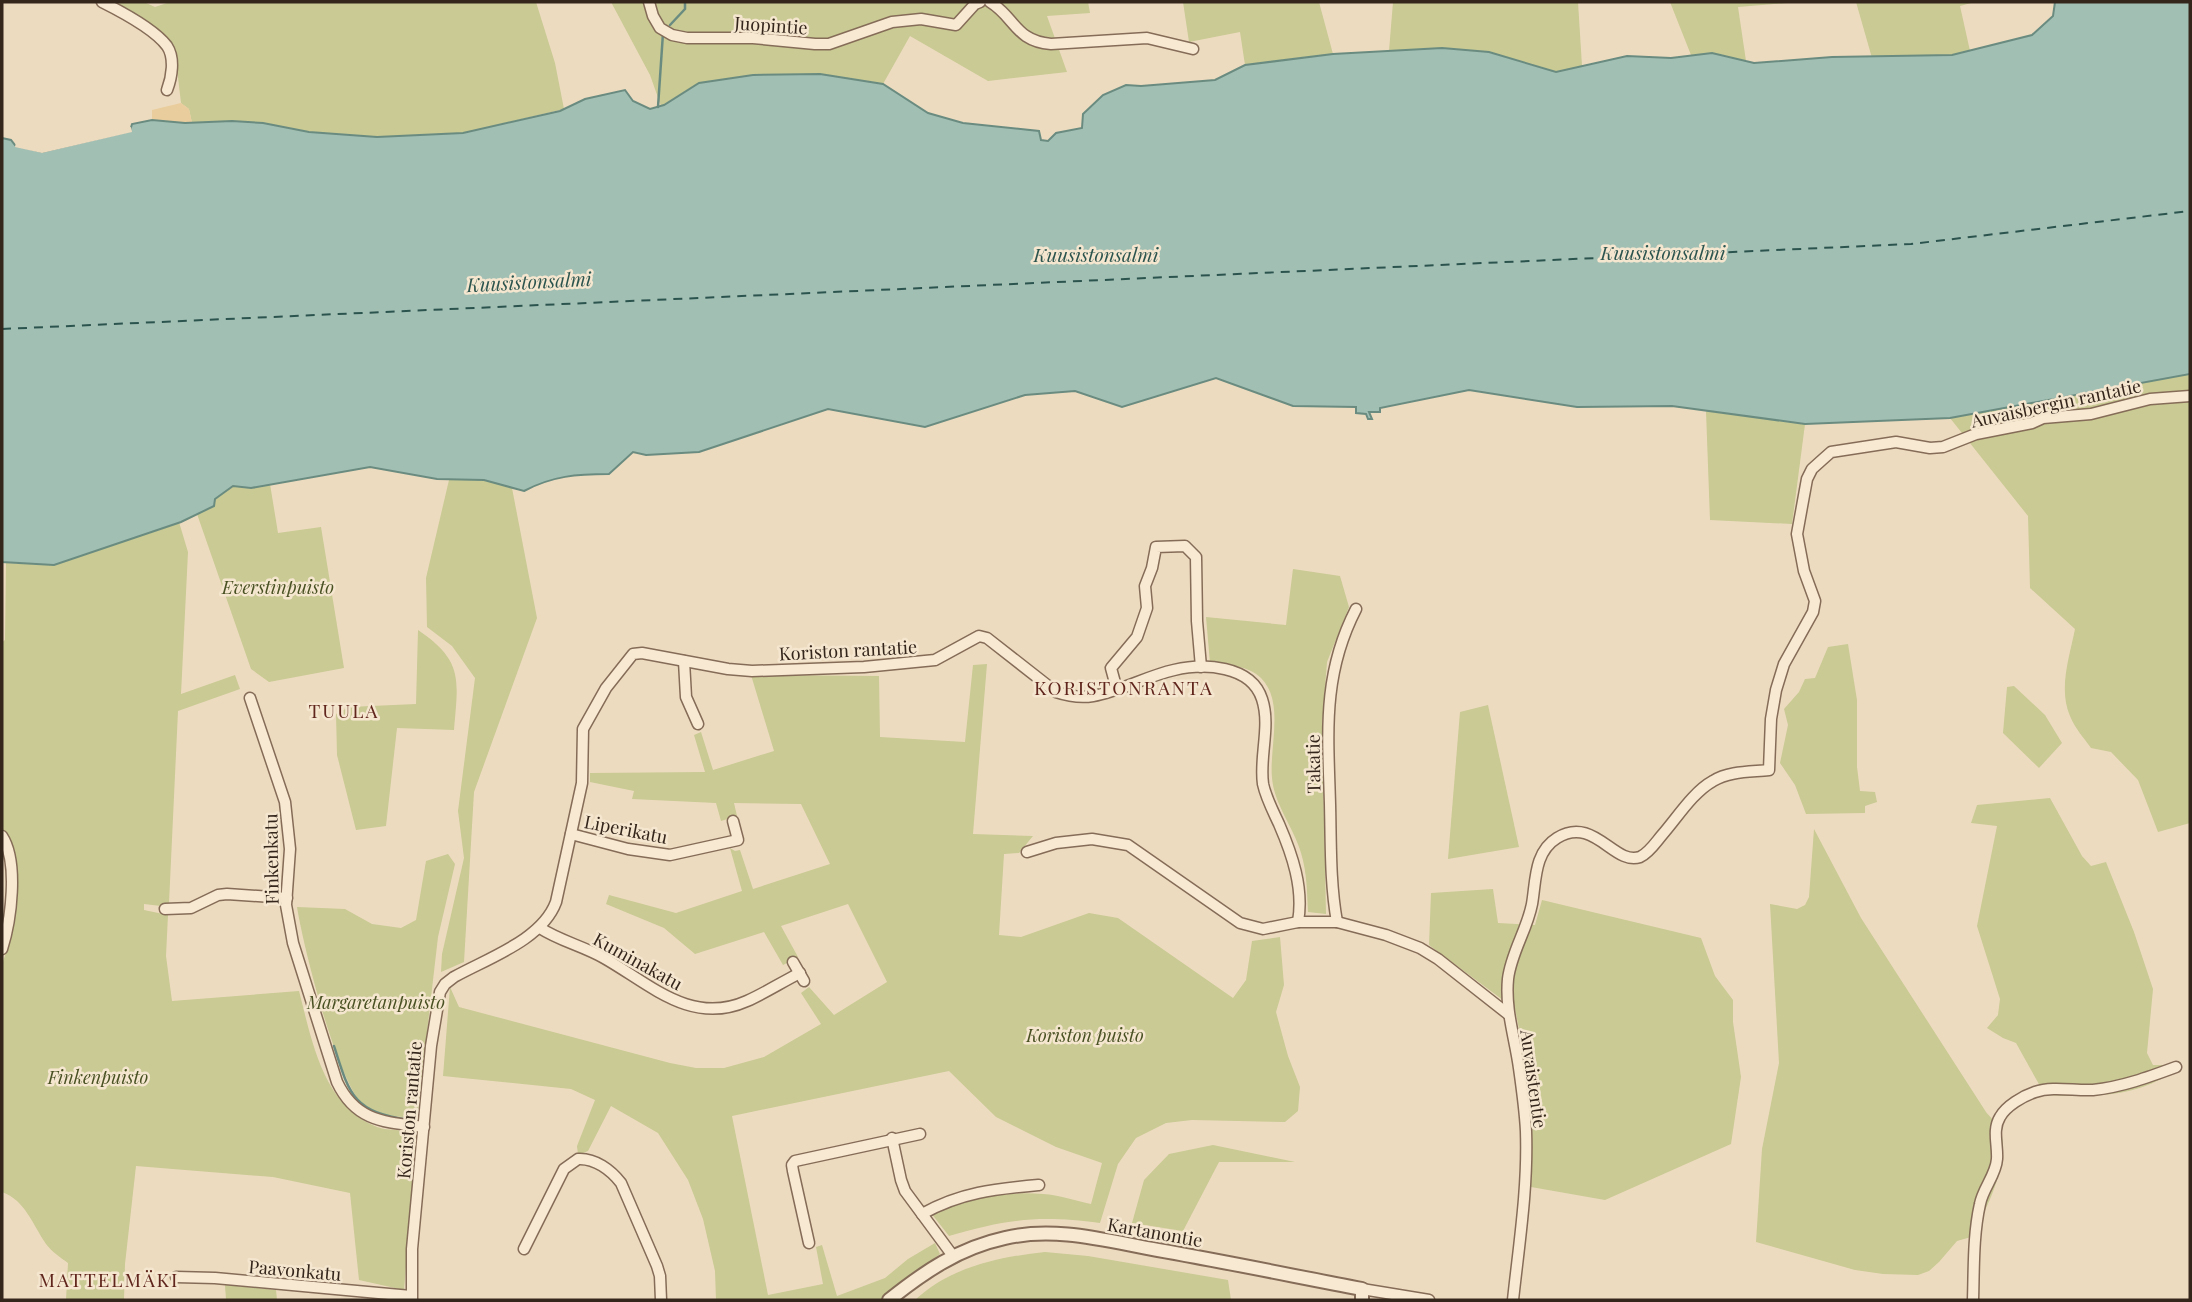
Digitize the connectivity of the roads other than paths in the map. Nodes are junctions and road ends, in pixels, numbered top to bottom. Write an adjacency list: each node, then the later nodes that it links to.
1 (102, 2): 6 (street)
2 (649, 2): 3 (street, Juopintie)
3 (980, 2)
4 (990, 2): 5 (street)
5 (1194, 49)
6 (167, 90)
7 (2190, 396): 25 (street, Auvaisbergin rantatie)
8 (1356, 609): 21 (street, Takatie)
9 (684, 661): 11 (street, Koriston rantatie); 13 (street); 15 (street, Koriston rantatie)
10 (1202, 667): 11 (street, Koriston rantatie); 11 (street); 20 (street, Koriston rantatie)
11 (1117, 690)
12 (250, 698): 18 (street, Finkenkatu)
13 (698, 724)
14 (733, 821): 15 (street, Liperikatu)
15 (571, 834): 22 (street, Koriston rantatie)
16 (2, 836): 23 (street)
17 (1027, 852): 20 (street)
18 (287, 898): 19 (street); 27 (street, Finkenkatu)
19 (165, 909)
20 (1298, 922): 21 (street, Auvaistentie)
21 (1337, 922): 25 (street, Auvaistentie)
22 (540, 929): 24 (street, Kuminakatu); 27 (street, Koriston rantatie)
23 (2, 949)
24 (793, 962)
25 (1508, 1014): 41 (street, Auvaistentie)
26 (2176, 1067): 42 (street)
27 (424, 1127): 37 (street, Koriston rantatie)
28 (920, 1133): 29 (street)
29 (892, 1138): 31 (street); 32 (street)
30 (1039, 1185): 31 (street)
31 (922, 1214): 34 (street)
32 (809, 1244)
33 (524, 1248): 38 (street)
34 (953, 1256): 36 (street, Kartanontie); 39 (street, Kartanontie)
35 (176, 1277): 37 (street, Paavonkatu)
36 (1362, 1294): 40 (street, Kartanontie)
37 (412, 1298)
38 (661, 1300)
39 (889, 1300)
40 (1429, 1300)
41 (1513, 1300)
42 (1973, 1300)

